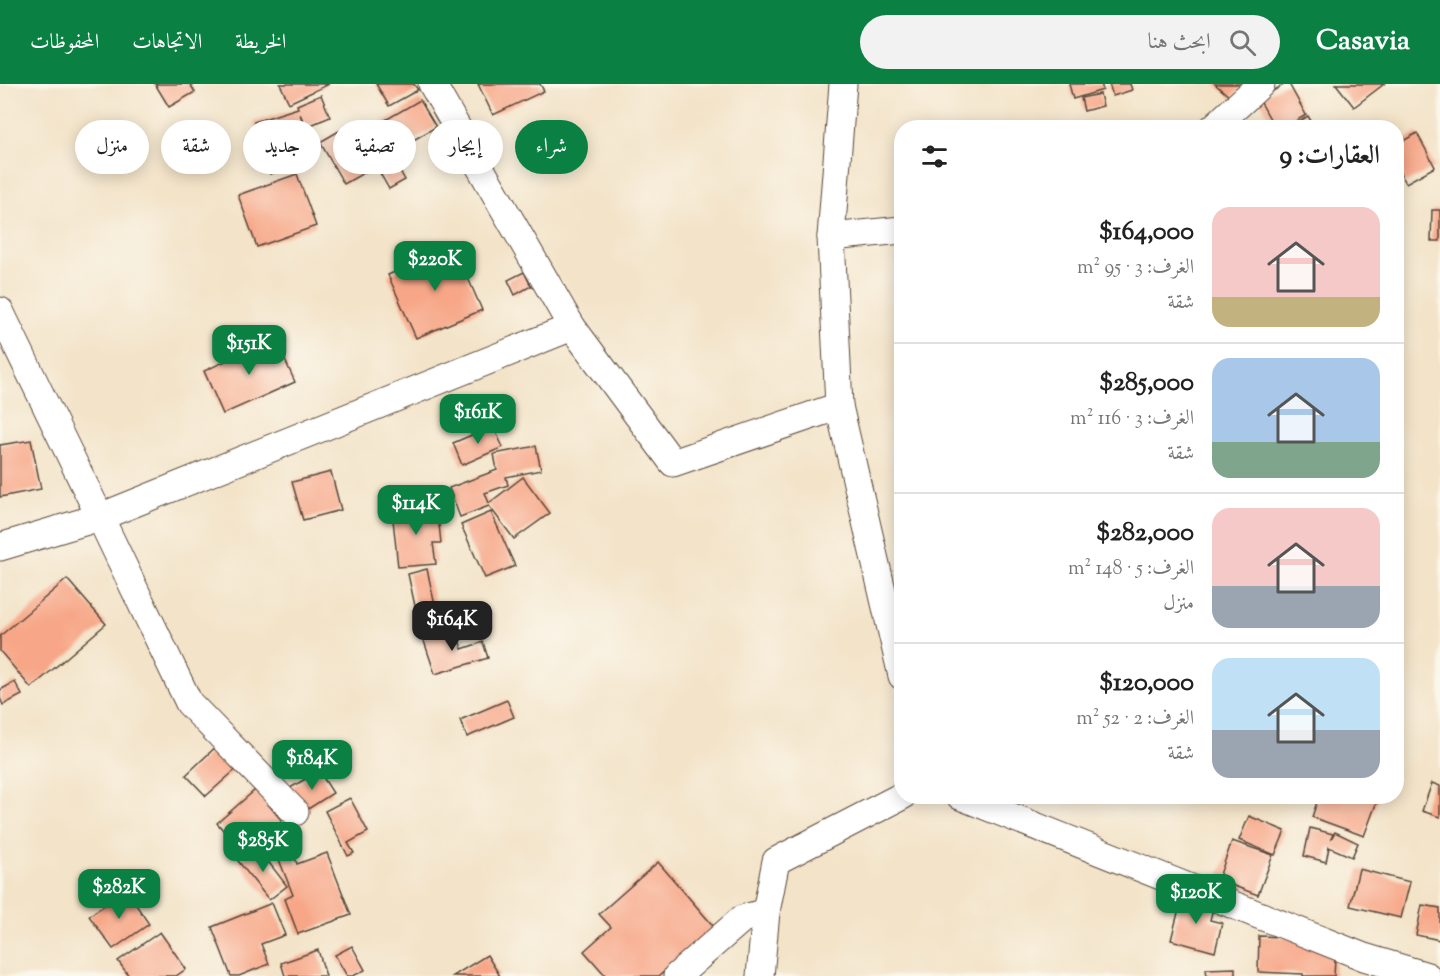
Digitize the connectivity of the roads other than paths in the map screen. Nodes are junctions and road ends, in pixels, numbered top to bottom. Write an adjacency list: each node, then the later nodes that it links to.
1 (432, 84): 8 (street)
2 (843, 84): 6 (street)
3 (1261, 84): 4 (street)
4 (1222, 120)
5 (894, 231): 6 (street)
6 (831, 237): 9 (street)
7 (0, 311): 10 (street)
8 (572, 327): 9 (street); 10 (street)
9 (839, 406): 12 (street)
10 (100, 517): 11 (street); 15 (street)
11 (0, 547)
12 (894, 642)
13 (894, 800): 16 (street)
14 (980, 804): 19 (street)
15 (295, 812)
16 (766, 912): 17 (street); 18 (street)
17 (677, 976)
18 (760, 976)
19 (1428, 976)

